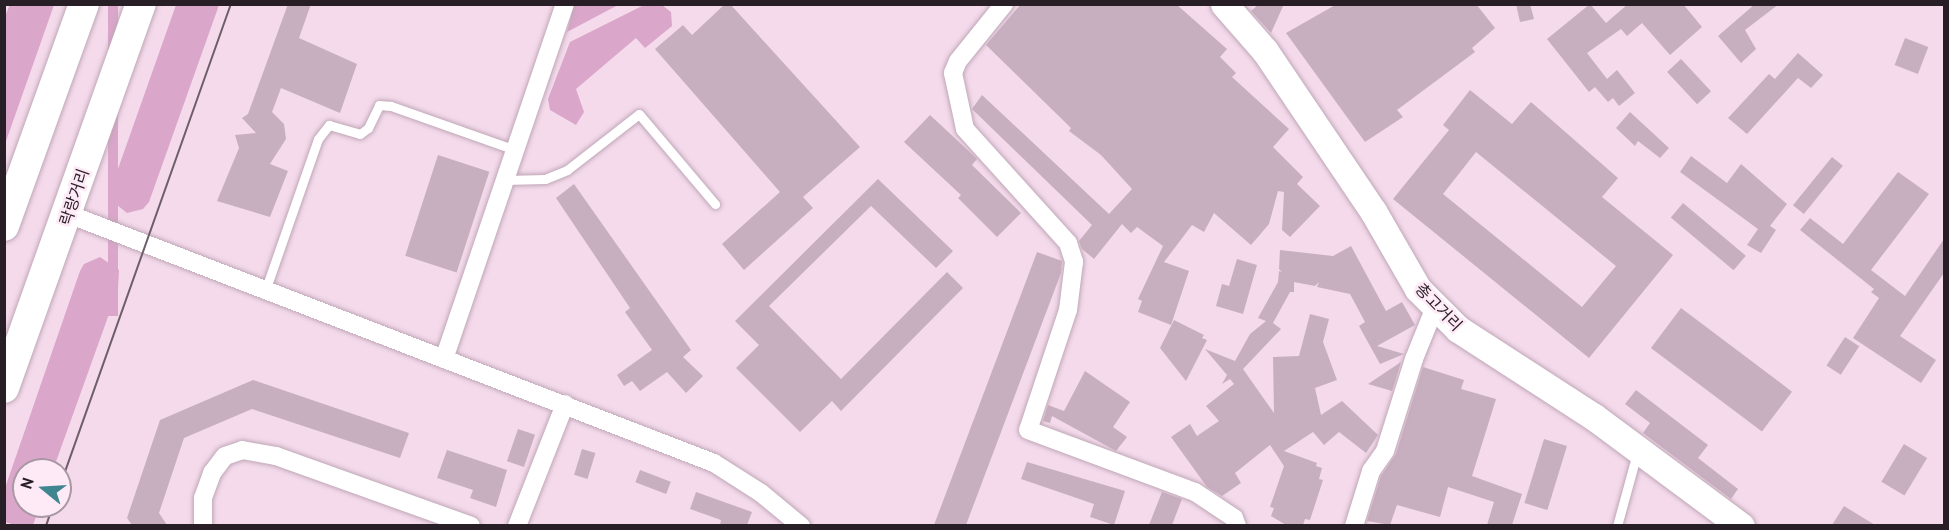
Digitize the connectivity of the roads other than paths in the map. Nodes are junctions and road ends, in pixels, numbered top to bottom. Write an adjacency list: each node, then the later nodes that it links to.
1 (84, 4): 10 (main road)
2 (141, 4): 9 (main road, 락랑거리)
3 (565, 4): 6 (street)
4 (1004, 4): 21 (street)
5 (1224, 4): 12 (street, 총고거리)
6 (515, 150): 7 (street); 11 (lane)
7 (505, 180): 8 (lane); 13 (street)
8 (715, 204)
9 (68, 214): 11 (street); 14 (main road, 락랑거리)
10 (4, 226)
11 (265, 291): 13 (street)
12 (1435, 306): 16 (street, 총고거리); 22 (street)
13 (444, 359): 15 (street)
14 (4, 388)
15 (565, 404): 19 (street); 20 (street)
16 (1638, 451): 23 (lane); 24 (street, 총고거리)
17 (203, 525): 18 (street)
18 (471, 525)
19 (517, 525)
20 (801, 525)
21 (1237, 525)
22 (1354, 525)
23 (1617, 525)
24 (1741, 525)

